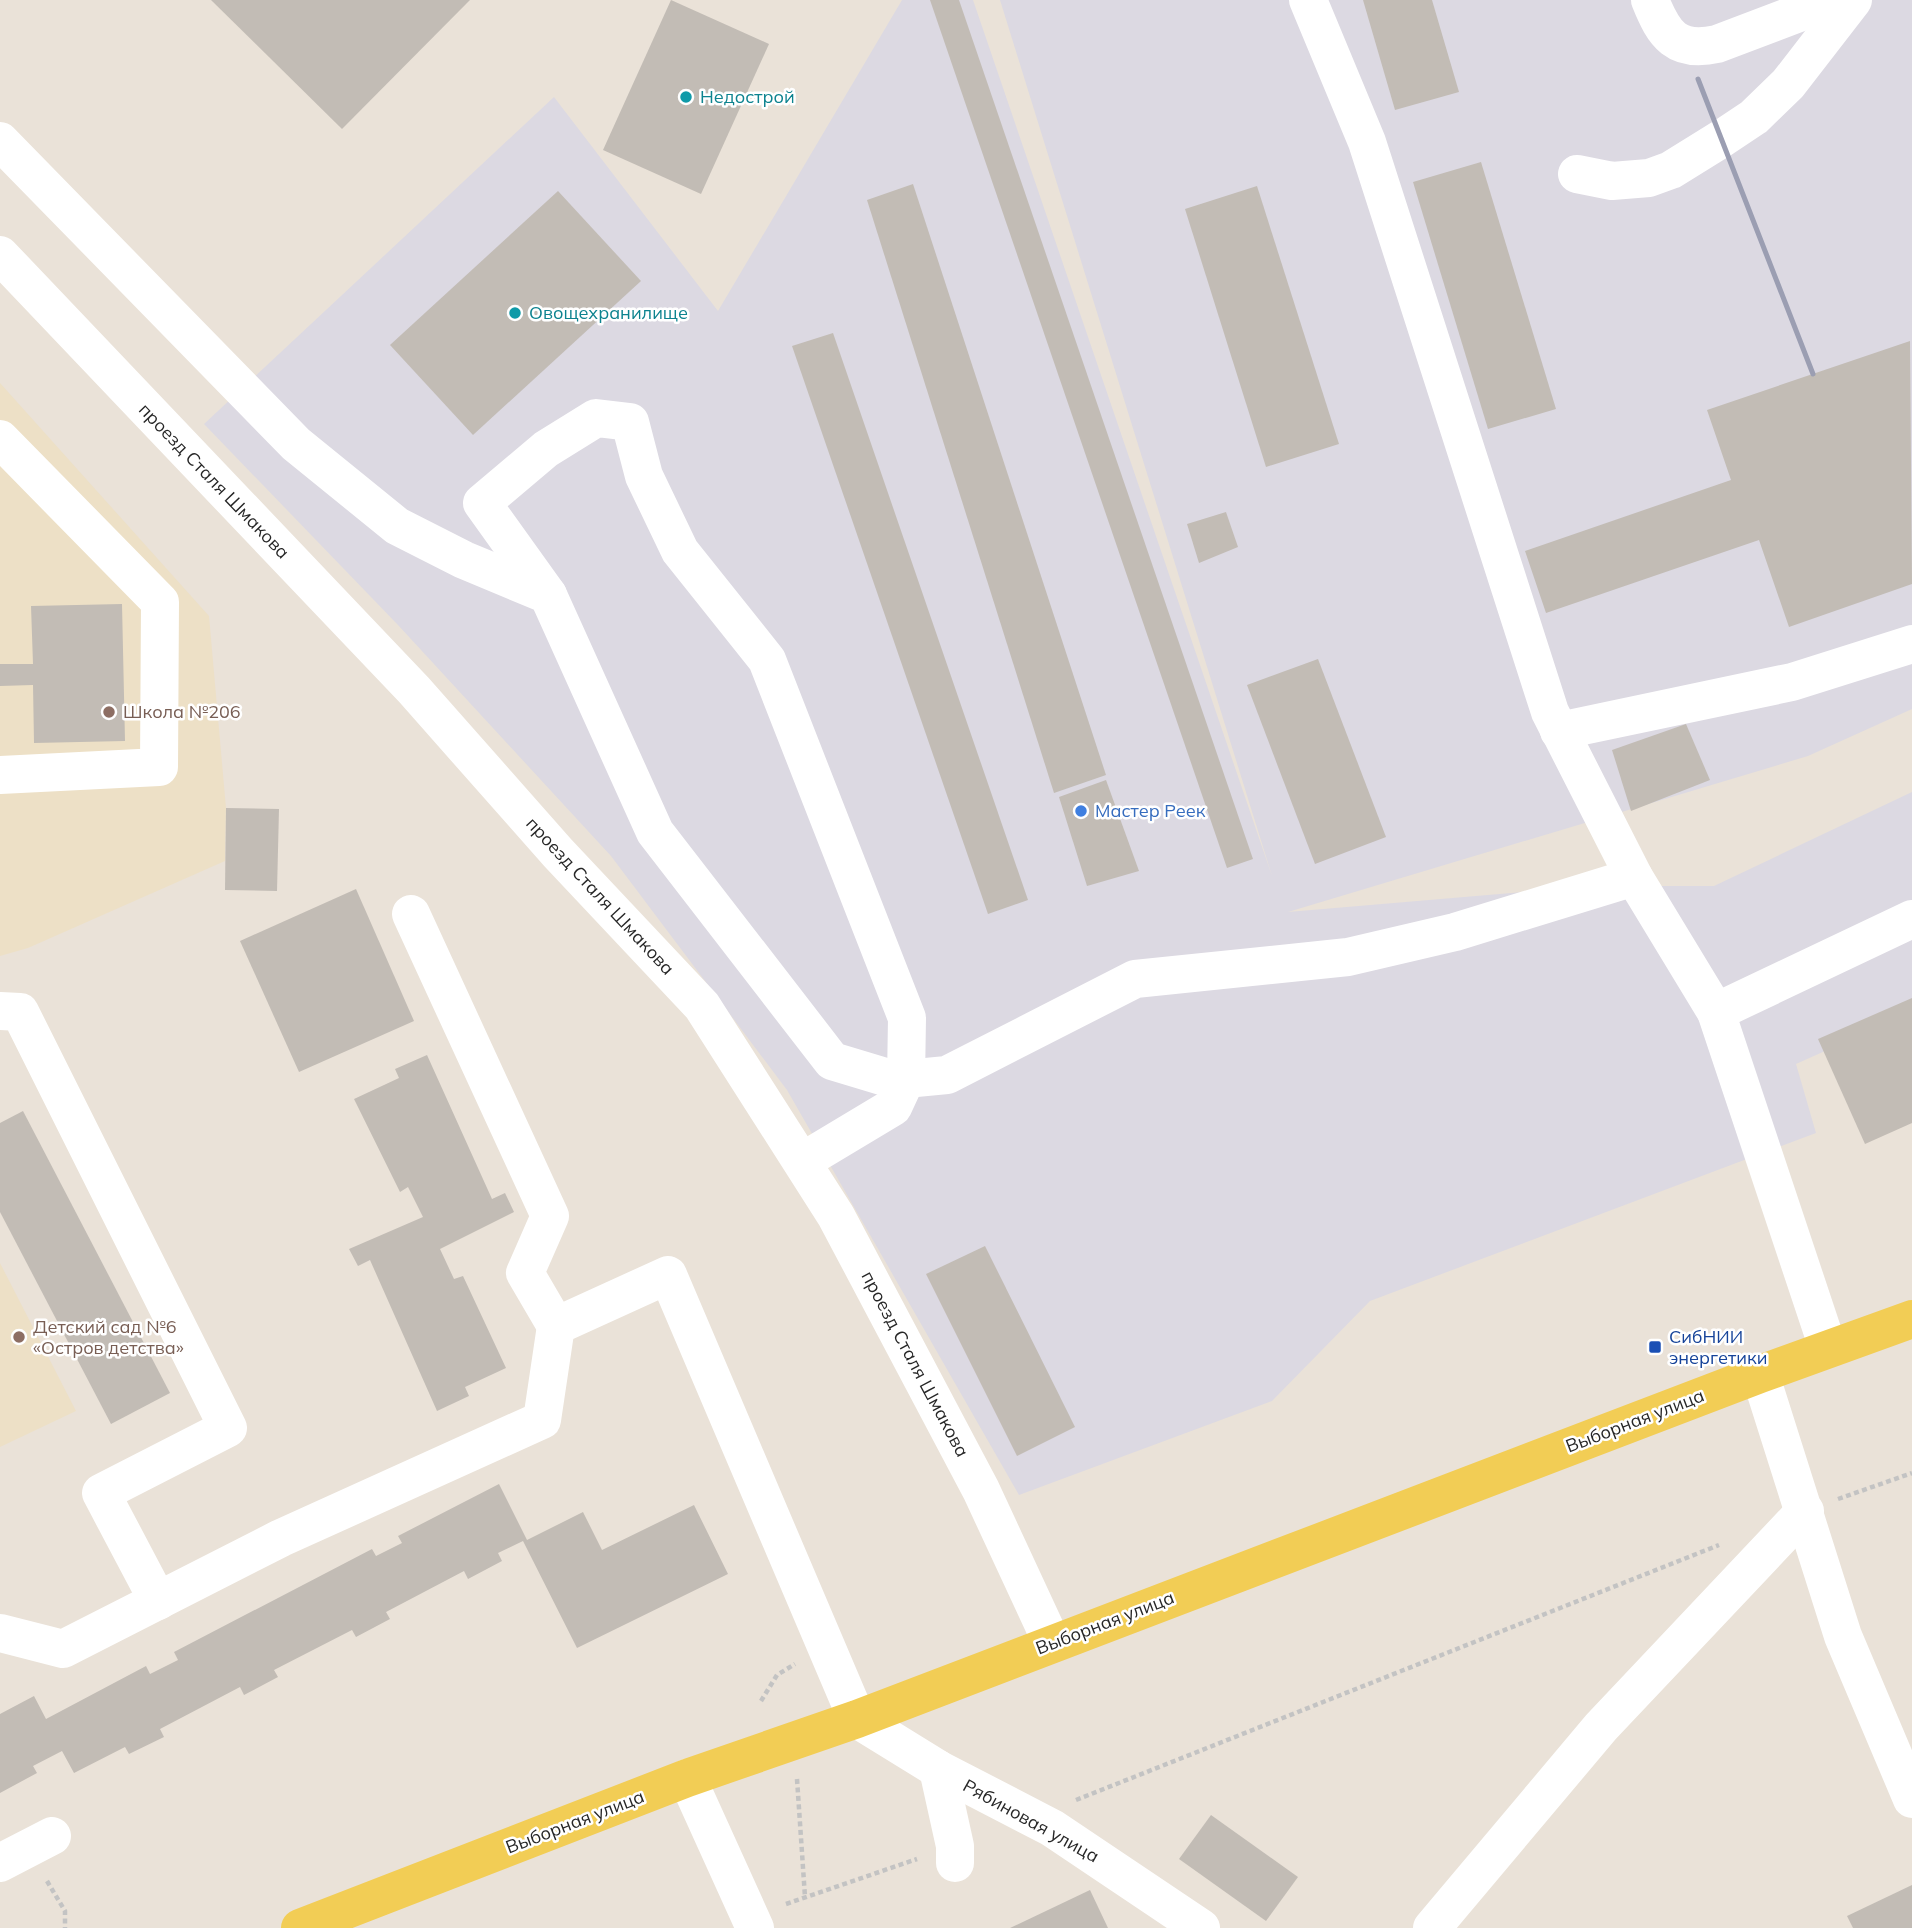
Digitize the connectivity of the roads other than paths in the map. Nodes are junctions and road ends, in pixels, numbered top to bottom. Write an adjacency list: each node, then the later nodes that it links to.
1 (1308, 0): 11 (street)
2 (1650, 0): 3 (street)
3 (1833, 0)
4 (1853, 0): 6 (street)
5 (0, 141): 9 (street)
6 (1577, 174)
7 (0, 255): 19 (street, проезд Сталя Шмакова)
8 (0, 439): 12 (street)
9 (548, 595): 18 (street); 18 (street)
10 (1912, 644): 11 (street)
11 (1559, 731): 13 (street)
12 (0, 775)
13 (1634, 877): 17 (street); 18 (street)
14 (411, 914): 21 (street)
15 (1912, 919): 17 (street)
16 (0, 1011): 25 (street)
17 (1716, 1012): 22 (street)
18 (906, 1079): 19 (street)
19 (803, 1161): 27 (street, проезд Сталя Шмакова)
20 (1912, 1319): 22 (main road, Выборная улица)
21 (556, 1325): 25 (street); 28 (street)
22 (1828, 1348): 23 (main road, Выборная улица)
23 (1760, 1374): 24 (street); 27 (main road, Выборная улица)
24 (1805, 1511): 31 (street); 36 (street)
25 (158, 1601): 26 (street)
26 (0, 1633)
27 (1052, 1643): 28 (main road, Выборная улица)
28 (857, 1719): 29 (street, Рябиновая улица); 30 (main road, Выборная улица)
29 (937, 1769): 32 (street); 35 (street, Рябиновая улица)
30 (687, 1778): 33 (street); 34 (main road, Выборная улица)
31 (1912, 1799)
32 (955, 1855)
33 (752, 1922)
34 (302, 1928)
35 (1201, 1928)
36 (1432, 1928)

